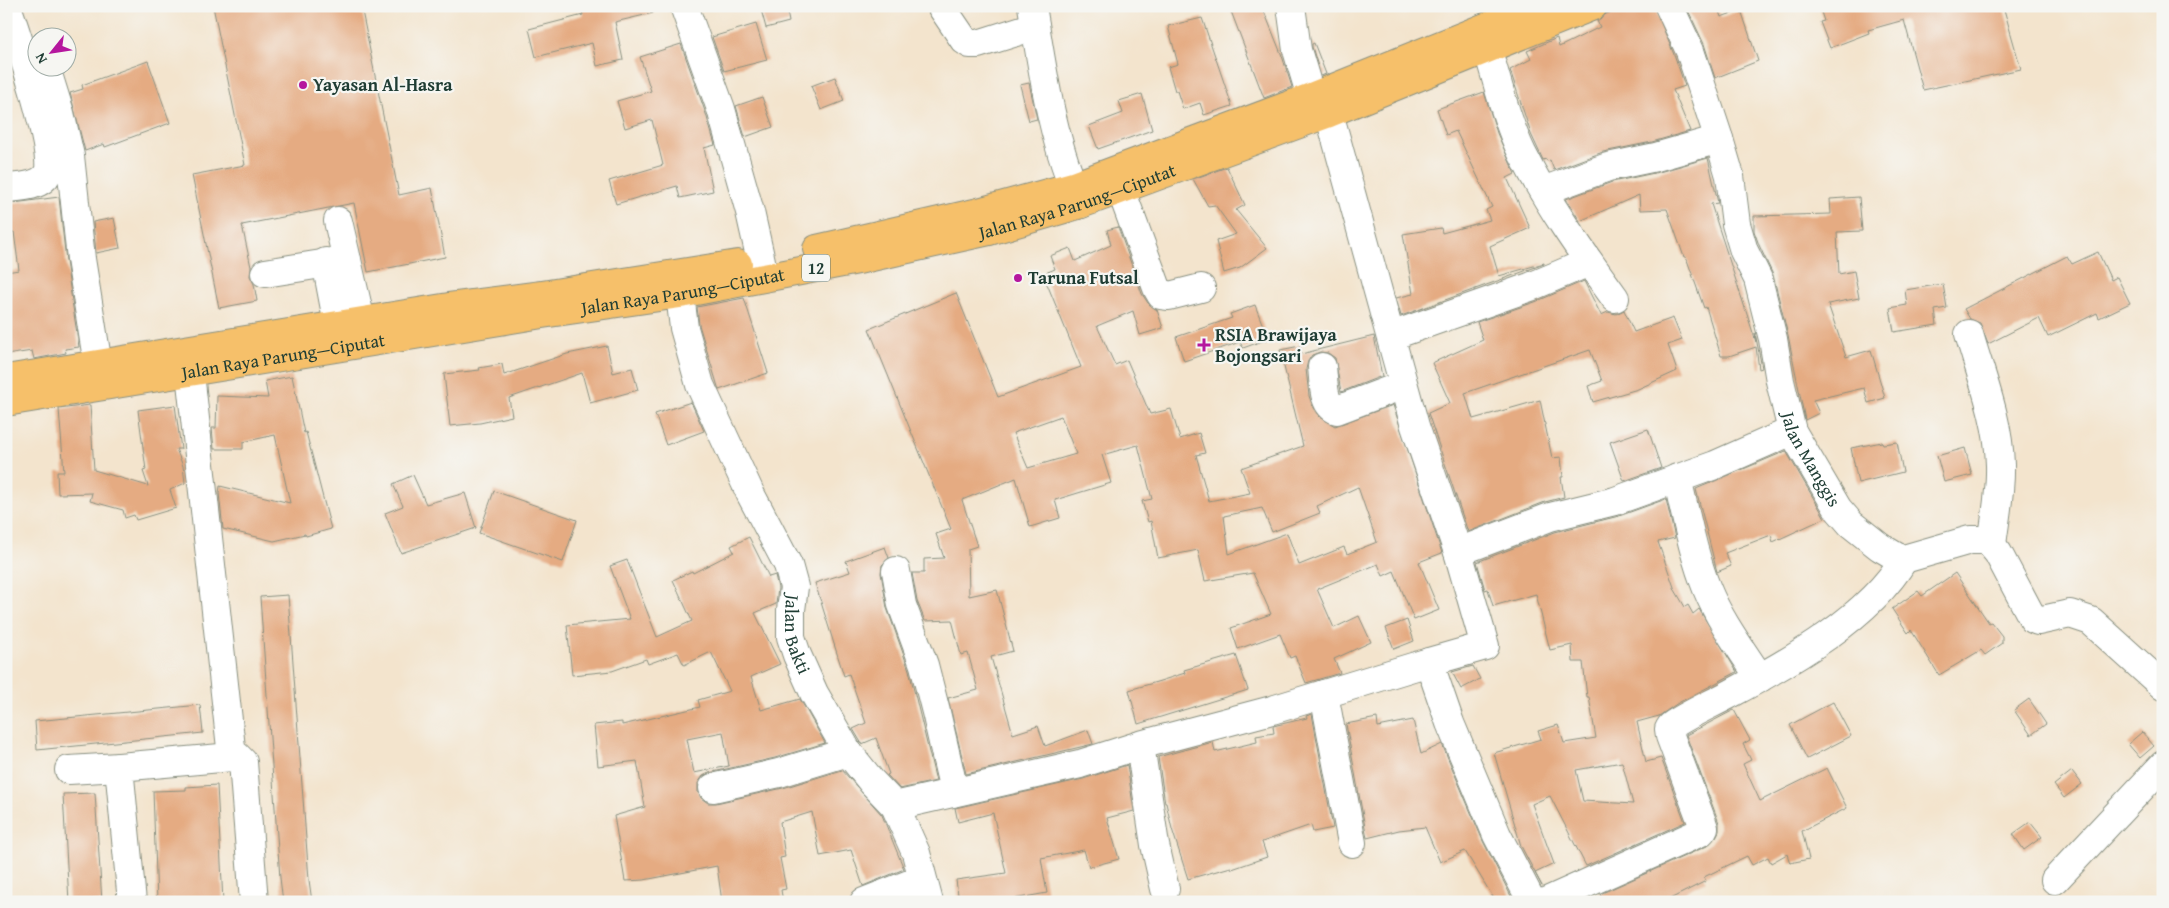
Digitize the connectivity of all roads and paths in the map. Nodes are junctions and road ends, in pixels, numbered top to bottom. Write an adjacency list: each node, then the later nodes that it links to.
1 (7, 6): 15 (street)
2 (24, 6): 10 (street)
3 (684, 6): 21 (street)
4 (942, 6): 9 (street)
5 (1291, 6): 13 (street)
6 (1538, 6): 13 (highway, Jalan Raya Parung—Ciputat / 12)
7 (1593, 6): 11 (highway, Jalan Raya Parung—Ciputat / 12)
8 (1669, 6): 14 (street, Jalan Manggis)
9 (1033, 16): 18 (street)
10 (32, 28)
11 (1487, 48): 13 (highway, Jalan Raya Parung—Ciputat / 12); 17 (street)
12 (49, 78): 30 (street)
13 (1320, 106): 16 (highway, Jalan Raya Parung—Ciputat / 12); 18 (highway, Jalan Raya Parung—Ciputat / 12); 29 (street)
14 (1719, 139): 17 (street); 36 (street, Jalan Manggis)
15 (6, 188)
16 (1121, 190): 18 (highway, Jalan Raya Parung—Ciputat / 12); 24 (street)
17 (1543, 191): 22 (street)
18 (1077, 195): 21 (highway, Jalan Raya Parung—Ciputat / 12); 25 (highway, Jalan Raya Parung—Ciputat / 12)
19 (338, 221): 20 (street)
20 (336, 261): 23 (street); 27 (street)
21 (761, 261): 27 (highway, Jalan Raya Parung—Ciputat / 12)
22 (1589, 262): 26 (street); 29 (street)
23 (265, 273)
24 (1200, 288)
25 (680, 294): 27 (highway, Jalan Raya Parung—Ciputat / 12); 47 (street, Jalan Bakti)
26 (1615, 298)
27 (351, 329): 30 (highway, Jalan Raya Parung—Ciputat / 12); 32 (highway, Jalan Raya Parung—Ciputat / 12)
28 (1969, 334): 38 (street)
29 (1391, 336): 34 (street)
30 (98, 366): 33 (highway, Jalan Raya Parung—Ciputat / 12)
31 (1322, 367): 34 (street)
32 (190, 372): 35 (highway, Jalan Raya Parung—Ciputat / 12); 48 (street)
33 (6, 379)
34 (1403, 384): 39 (street)
35 (6, 402)
36 (1792, 430): 37 (street); 40 (street, Jalan Manggis)
37 (1677, 478): 39 (street); 43 (street)
38 (1992, 545): 40 (street); 44 (street)
39 (1458, 552): 42 (street)
40 (1904, 558): 43 (street)
41 (896, 571): 53 (street)
42 (1429, 662): 45 (street); 62 (street)
43 (1760, 678): 63 (street)
44 (2163, 686)
45 (1324, 694): 46 (street); 55 (street)
46 (1140, 744): 53 (street); 57 (street)
47 (848, 752): 52 (street); 54 (street, Jalan Bakti)
48 (232, 757): 50 (street); 60 (street)
49 (2163, 765): 56 (street)
50 (119, 767): 51 (street); 59 (street)
51 (69, 770)
52 (713, 788)
53 (952, 794): 54 (street)
54 (895, 806): 58 (street, Jalan Bakti)
55 (1352, 843)
56 (2055, 880)
57 (1165, 889)
58 (926, 891): 61 (street)
59 (132, 902)
60 (254, 902)
61 (864, 902)
62 (1532, 902)
63 (1545, 902)

